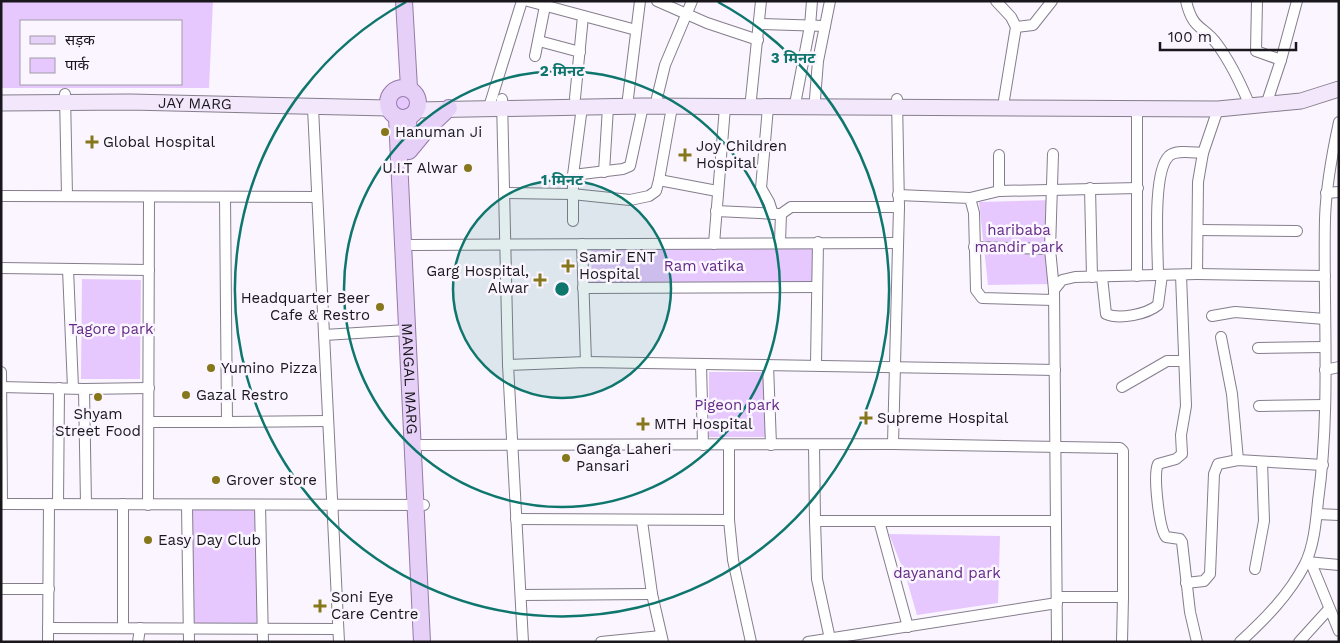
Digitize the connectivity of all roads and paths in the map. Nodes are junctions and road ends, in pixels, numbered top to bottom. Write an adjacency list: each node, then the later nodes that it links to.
1 (394, 1): 42 (main road, MANGAL MARG)
2 (404, 1): 42 (main road, MANGAL MARG)
3 (522, 1): 43 (street)
4 (528, 1): 17 (street)
5 (572, 1): 18 (street)
6 (640, 1): 25 (street)
7 (657, 1): 19 (street)
8 (692, 1): 19 (street)
9 (761, 1): 21 (street)
10 (812, 1): 22 (street)
11 (830, 1): 23 (street)
12 (1052, 1): 24 (street)
13 (1186, 1): 47 (street)
14 (1257, 1): 30 (street)
15 (1297, 1): 30 (street)
16 (998, 2): 24 (street)
17 (545, 4): 18 (street); 27 (street)
18 (570, 12): 20 (street)
19 (686, 12): 26 (street); 35 (street)
20 (583, 16): 25 (street); 28 (street)
21 (760, 24): 22 (street); 26 (street)
22 (810, 26): 23 (street); 37 (street)
23 (825, 26): 38 (street)
24 (1016, 27): 39 (street)
25 (636, 30): 34 (street)
26 (758, 40): 36 (street)
27 (539, 41): 28 (street); 29 (street)
28 (580, 52): 40 (street)
29 (535, 56)
30 (1281, 60): 45 (street)
31 (1339, 89): 45 (main road)
32 (1, 94): 33 (main road, JAY MARG)
33 (66, 98): 41 (main road, JAY MARG); 42 (main road, JAY MARG); 51 (main road, JAY MARG); 75 (street)
34 (628, 98): 35 (main road); 40 (main road)
35 (657, 98): 36 (main road)
36 (752, 99): 37 (main road)
37 (796, 99): 38 (main road)
38 (815, 99): 44 (main road)
39 (1004, 100): 44 (main road); 47 (main road)
40 (579, 102): 43 (main road); 48 (main road); 62 (street)
41 (1, 103)
42 (403, 103): 43 (main road); 51 (main road, JAY MARG); 52 (main road); 57 (main road, MANGAL MARG); 109 (main road, MANGAL MARG)
43 (496, 103): 52 (main road); 70 (street)
44 (897, 103): 50 (main road); 54 (main road); 73 (street)
45 (1266, 105): 47 (main road)
46 (643, 106): 48 (main road); 49 (main road); 61 (street)
47 (1242, 106): 55 (main road)
48 (608, 107): 61 (street)
49 (672, 107): 53 (main road); 63 (street)
50 (768, 107): 53 (main road); 82 (street)
51 (313, 108): 78 (street)
52 (449, 108): 57 (main road)
53 (725, 108): 68 (street)
54 (1138, 108): 55 (main road); 65 (street)
55 (1218, 109): 58 (street)
56 (1339, 122): 71 (street)
57 (410, 151): 89 (main road, MANGAL MARG)
58 (1204, 153): 84 (street); 99 (street)
59 (1053, 154): 66 (street)
60 (999, 155): 67 (street)
61 (604, 172): 62 (street)
62 (573, 174): 72 (street)
63 (659, 180): 68 (street); 72 (street)
64 (1090, 188): 65 (street); 66 (street); 103 (street)
65 (1138, 188): 101 (street)
66 (1050, 189): 67 (street); 94 (street)
67 (999, 191): 79 (street)
68 (717, 192): 81 (street)
69 (1339, 192): 71 (street)
70 (504, 193): 72 (street); 90 (street)
71 (1326, 193): 102 (street)
72 (572, 194): 83 (street)
73 (898, 195): 79 (street); 80 (street)
74 (1, 196): 75 (street)
75 (66, 196): 76 (street)
76 (149, 197): 77 (street); 97 (street)
77 (226, 197): 78 (street); 136 (street)
78 (317, 197): 110 (street)
79 (970, 198): 93 (street)
80 (898, 207): 82 (street); 88 (street)
81 (716, 211): 82 (street); 92 (street)
82 (777, 214): 86 (street)
83 (573, 221)
84 (1198, 230): 85 (street); 98 (street)
85 (1298, 231)
86 (780, 242): 87 (street); 92 (street)
87 (818, 242): 88 (street); 104 (street)
88 (898, 243): 120 (street)
89 (412, 244): 90 (street); 109 (main road, MANGAL MARG)
90 (504, 244): 91 (street); 119 (street)
91 (582, 244): 92 (street); 105 (street)
92 (714, 244)
93 (974, 247): 94 (street); 106 (street)
94 (1050, 249): 106 (street)
95 (1, 268): 96 (street)
96 (68, 269): 97 (street); 128 (street)
97 (149, 270): 130 (street)
98 (1197, 274): 100 (street); 102 (street)
99 (1160, 275): 100 (street); 101 (street); 103 (street)
100 (1181, 275): 115 (street)
101 (1137, 276): 103 (street)
102 (1325, 276): 108 (street)
103 (1097, 277): 106 (street)
104 (817, 287): 105 (street); 117 (street)
105 (583, 288): 114 (street)
106 (1054, 295): 122 (street)
107 (1212, 316): 108 (street)
108 (1326, 319): 112 (street)
109 (412, 330): 110 (street); 138 (main road, MANGAL MARG); 156 (main road, MANGAL MARG)
110 (324, 335): 133 (street)
111 (1221, 337): 145 (street)
112 (1325, 347): 113 (street); 123 (street)
113 (1258, 348)
114 (586, 362): 116 (street); 119 (street)
115 (1184, 362): 126 (street); 168 (street)
116 (700, 364): 118 (street); 140 (street)
117 (816, 364): 118 (street); 120 (street)
118 (768, 365): 142 (street)
119 (508, 366): 139 (street)
120 (894, 366): 122 (street); 137 (street)
121 (1339, 367): 123 (street)
122 (1055, 370): 144 (street)
123 (1325, 370): 131 (street)
124 (1, 372): 125 (street)
125 (1, 387): 127 (street); 134 (street)
126 (1122, 387)
127 (59, 388): 128 (street); 149 (street)
128 (73, 388): 129 (street)
129 (84, 388): 130 (street); 150 (street)
130 (149, 388): 135 (street)
131 (1325, 405): 132 (street); 147 (street)
132 (1258, 406)
133 (328, 421): 136 (street); 155 (street)
134 (1, 422): 148 (street)
135 (148, 422): 136 (street); 152 (street)
136 (227, 422)
137 (893, 444): 143 (street); 144 (street)
138 (422, 445): 139 (street); 156 (main road, MANGAL MARG)
139 (512, 445): 140 (street); 159 (street)
140 (703, 445): 141 (street)
141 (729, 445): 142 (street); 161 (street)
142 (772, 445): 143 (street)
143 (814, 445): 162 (street)
144 (1055, 446): 164 (street); 173 (street)
145 (1238, 460): 146 (street); 168 (street)
146 (1262, 462): 147 (street); 167 (street)
147 (1323, 465): 157 (street)
148 (2, 504): 149 (street)
149 (53, 504): 150 (street); 170 (street)
150 (86, 504): 151 (street)
151 (123, 504): 152 (street); 179 (street)
152 (148, 504): 153 (street)
153 (187, 504): 154 (street); 181 (street)
154 (260, 505): 155 (street); 176 (street)
155 (332, 505): 156 (street); 182 (street)
156 (420, 505): 191 (main road, MANGAL MARG); 192 (main road, MANGAL MARG)
157 (1317, 514): 158 (street); 165 (street)
158 (1339, 515)
159 (516, 519): 160 (street); 172 (street)
160 (642, 520): 161 (street); 171 (street)
161 (729, 520): 195 (street)
162 (815, 521): 163 (street); 185 (street)
163 (879, 521): 164 (street); 177 (street)
164 (1056, 521): 174 (street)
165 (1309, 563): 166 (street); 175 (street); 200 (street)
166 (1339, 565)
167 (1255, 568)
168 (1186, 583): 199 (street)
169 (1, 589): 170 (street)
170 (49, 589): 178 (street)
171 (652, 594): 172 (street); 184 (street)
172 (521, 595): 193 (street)
173 (1123, 597): 174 (street); 198 (street)
174 (1057, 600): 177 (street); 197 (street)
175 (1328, 610): 183 (street); 201 (street)
176 (263, 627): 181 (street); 182 (street); 189 (street)
177 (908, 627): 185 (street)
178 (48, 628): 179 (street); 186 (street)
179 (123, 628): 180 (street)
180 (140, 628): 181 (street); 187 (street)
181 (190, 628): 188 (street)
182 (338, 629): 190 (street)
183 (1339, 631)
184 (662, 639): 194 (street)
185 (830, 639): 196 (street)
186 (48, 642)
187 (138, 642)
188 (189, 642)
189 (263, 642)
190 (338, 642)
191 (422, 642)
192 (430, 642)
193 (523, 642)
194 (601, 642)
195 (750, 642)
196 (808, 642)
197 (1057, 642)
198 (1122, 642)
199 (1197, 642)
200 (1240, 642)
201 (1299, 642)

